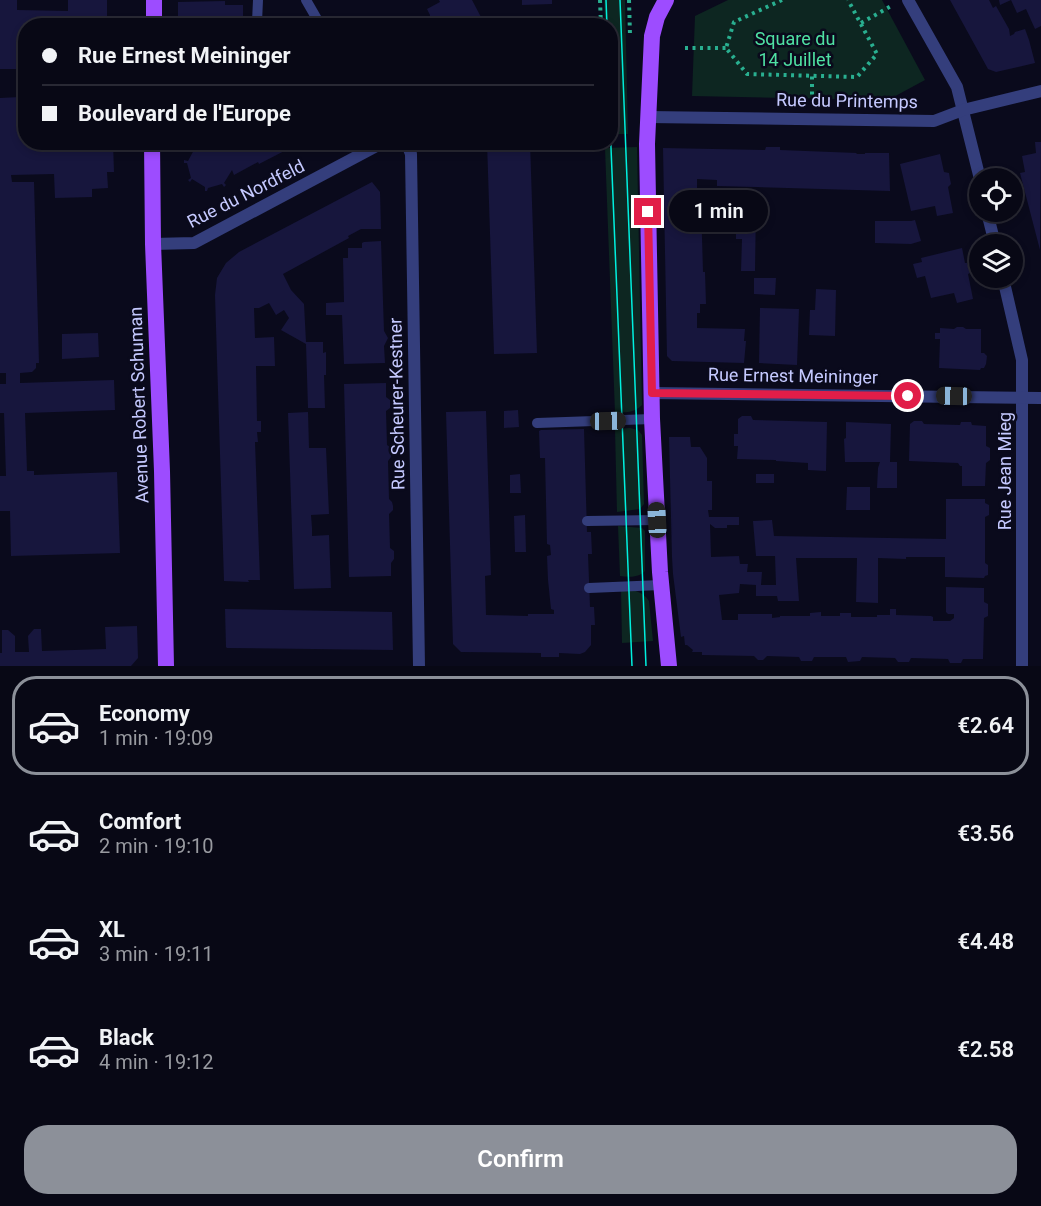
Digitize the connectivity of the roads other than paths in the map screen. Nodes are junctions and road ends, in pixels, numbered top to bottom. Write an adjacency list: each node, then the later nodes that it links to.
1 (154, 0): 6 (main road)
2 (258, 0): 7 (lane)
3 (306, 0): 8 (lane)
4 (666, 0): 11 (main road)
5 (902, 2): 10 (street)
6 (154, 18)
7 (257, 18)
8 (316, 18)
9 (1041, 91): 10 (street, Rue du Printemps)
10 (963, 110): 11 (street, Rue du Printemps); 15 (street)
11 (648, 117): 18 (main road)
12 (152, 150): 16 (main road, Avenue Robert Schuman)
13 (369, 150): 16 (street, Rue du Nordfeld)
14 (409, 150): 28 (street, Rue Scheurer-Kestner)
15 (977, 168)
16 (153, 244): 27 (main road, Avenue Robert Schuman)
17 (1005, 288): 19 (street, Rue Jean Mieg)
18 (652, 393): 19 (street, Rue Ernest Meininger); 21 (main road)
19 (1023, 397): 20 (street, Rue Ernest Meininger); 30 (street, Rue Jean Mieg)
20 (1041, 398)
21 (652, 419): 22 (lane); 23 (main road)
22 (537, 423)
23 (657, 520): 24 (lane); 25 (main road)
24 (587, 521)
25 (661, 585): 26 (lane); 29 (main road)
26 (590, 588)
27 (166, 666)
28 (419, 666)
29 (669, 666)
30 (1022, 666)

